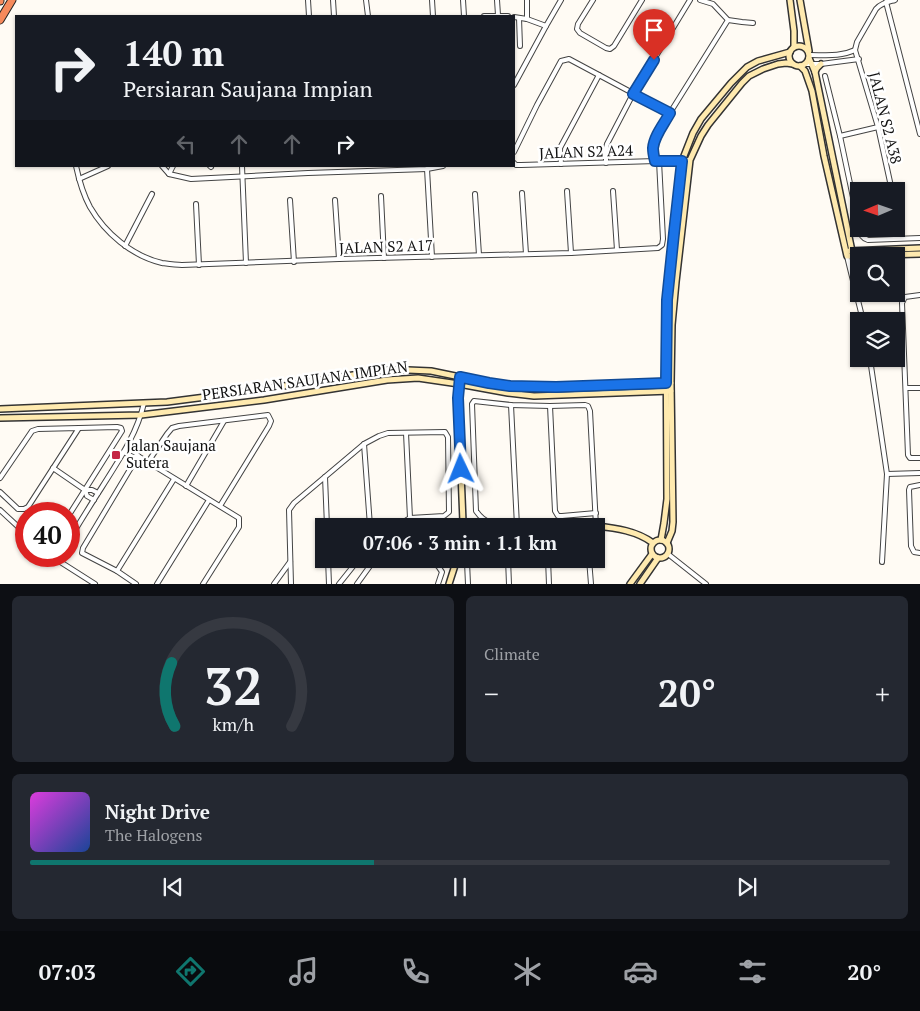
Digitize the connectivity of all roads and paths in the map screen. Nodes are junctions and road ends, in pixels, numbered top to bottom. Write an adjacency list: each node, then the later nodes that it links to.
1 (12, 0): 26 (highway)
2 (308, 0): 18 (street)
3 (333, 0): 19 (street)
4 (366, 0): 20 (street)
5 (432, 0): 21 (street)
6 (463, 0): 22 (street)
7 (497, 0): 23 (street)
8 (527, 0): 25 (street)
9 (562, 0): 29 (street)
10 (593, 0): 11 (street)
11 (642, 0)
12 (690, 0): 44 (street)
13 (700, 0): 27 (street)
14 (790, 0): 31 (street)
15 (800, 0): 34 (street)
16 (895, 0): 17 (street)
17 (886, 2): 32 (street); 46 (street)
18 (309, 15)
19 (334, 15)
20 (368, 15)
21 (433, 15)
22 (464, 15)
23 (498, 15)
24 (516, 17): 25 (street); 30 (street)
25 (527, 19): 29 (street)
26 (0, 20)
27 (728, 20): 28 (street); 45 (street)
28 (753, 22)
29 (546, 26): 43 (street)
30 (520, 46)
31 (794, 47): 33 (street); 34 (street)
32 (856, 50): 34 (street); 35 (street, JALAN S2 A38)
33 (790, 52): 36 (street); 53 (street)
34 (809, 55): 37 (street)
35 (858, 59): 38 (street); 47 (street, JALAN S2 A38)
36 (793, 64): 39 (street); 51 (street)
37 (809, 64): 38 (street); 39 (street); 40 (street)
38 (821, 64): 40 (street)
39 (800, 66): 90 (street)
40 (815, 72): 90 (street)
41 (599, 75): 44 (street); 50 (street, JALAN S2 A24); 56 (street)
42 (825, 76): 49 (street)
43 (515, 83)
44 (633, 94): 45 (street); 54 (street)
45 (670, 113): 52 (street)
46 (918, 118): 48 (street)
47 (878, 127): 49 (street); 70 (street, JALAN S2 A38)
48 (920, 134)
49 (840, 136): 71 (street)
50 (515, 150)
51 (690, 160): 53 (street, JALAN S2 A24); 104 (street)
52 (657, 161): 53 (street, JALAN S2 A24); 54 (street, JALAN S2 A24); 88 (street, JALAN S2 A17)
53 (682, 161): 104 (street)
54 (606, 163): 56 (street, JALAN S2 A24)
55 (515, 164): 56 (street, JALAN S2 A24)
56 (561, 164)
57 (76, 167): 69 (street, JALAN S2 A17)
58 (106, 167): 69 (street)
59 (163, 167): 67 (street)
60 (173, 167): 67 (street)
61 (242, 167): 68 (street)
62 (308, 167): 66 (street)
63 (437, 167): 65 (street)
64 (375, 168): 65 (street); 66 (street)
65 (426, 169): 95 (street)
66 (308, 173): 68 (street)
67 (169, 174): 68 (street)
68 (242, 177): 99 (street)
69 (79, 179): 85 (street, JALAN S2 A17)
70 (890, 182)
71 (850, 184)
72 (567, 191): 89 (street)
73 (614, 191): 88 (street)
74 (522, 192): 91 (street)
75 (152, 194): 85 (street)
76 (475, 194): 93 (street)
77 (381, 196): 96 (street)
78 (290, 200): 98 (street)
79 (335, 200): 97 (street)
80 (196, 204): 100 (street)
81 (863, 238): 82 (street)
82 (902, 238)
83 (905, 238): 84 (street)
84 (920, 238)
85 (125, 246): 100 (street, JALAN S2 A17)
86 (920, 248): 87 (street)
87 (905, 249)
88 (617, 250): 89 (street, JALAN S2 A17)
89 (571, 253): 91 (street, JALAN S2 A17)
90 (850, 253)
91 (526, 254): 93 (street, JALAN S2 A17)
92 (920, 254): 94 (street)
93 (479, 255): 95 (street, JALAN S2 A17)
94 (905, 255)
95 (432, 257): 96 (street, JALAN S2 A17)
96 (384, 258): 97 (street, JALAN S2 A17)
97 (339, 259): 98 (street, JALAN S2 A17)
98 (294, 262): 99 (street, JALAN S2 A17)
99 (246, 263): 100 (street, JALAN S2 A17)
100 (199, 265)
101 (920, 295): 106 (street)
102 (871, 367): 126 (street)
103 (460, 377): 104 (street, PERSIARAN SAUJANA IMPIAN); 105 (street); 109 (street, PERSIARAN SAUJANA IMPIAN)
104 (669, 383): 108 (street)
105 (459, 384): 108 (street, PERSIARAN SAUJANA IMPIAN); 113 (street, PERSIARAN SAUJANA IMPIAN); 144 (street)
106 (906, 388): 107 (street); 122 (street)
107 (920, 388)
108 (669, 392): 151 (street); 152 (street)
109 (144, 403): 112 (street, PERSIARAN SAUJANA IMPIAN); 113 (street)
110 (511, 405): 111 (street); 145 (street); 146 (street)
111 (550, 406): 140 (street); 140 (street)
112 (0, 409)
113 (141, 415): 114 (street, PERSIARAN SAUJANA IMPIAN); 119 (street)
114 (0, 418)
115 (224, 421): 123 (street); 130 (street); 138 (street)
116 (79, 428): 124 (street); 128 (street); 132 (street)
117 (406, 433): 118 (street); 143 (street); 143 (street)
118 (364, 444): 127 (street); 142 (street)
119 (127, 448): 120 (street); 121 (street)
120 (124, 452): 121 (street); 134 (street)
121 (138, 456): 123 (street); 170 (street)
122 (920, 458)
123 (148, 462): 129 (street)
124 (53, 468): 132 (street); 133 (street)
125 (920, 473): 126 (street)
126 (887, 474): 159 (street)
127 (325, 477): 141 (street); 158 (street)
128 (0, 478)
129 (174, 479): 130 (street); 170 (street)
130 (186, 486): 136 (street)
131 (920, 486): 154 (street)
132 (85, 490): 134 (street); 135 (street); 137 (street)
133 (0, 492)
134 (98, 493): 135 (street)
135 (94, 500): 148 (street)
136 (209, 500): 138 (street); 173 (street)
137 (77, 502)
138 (220, 506): 174 (street)
139 (0, 510): 149 (street)
140 (596, 513): 147 (street)
141 (327, 518)
142 (369, 518)
143 (410, 518)
144 (463, 518)
145 (480, 518)
146 (516, 518)
147 (596, 518)
148 (80, 522)
149 (15, 524)
150 (605, 528): 153 (street)
151 (661, 540): 152 (street); 153 (street)
152 (667, 543): 156 (street)
153 (653, 544): 155 (street)
154 (920, 553)
155 (652, 554): 157 (street); 186 (street)
156 (668, 554): 157 (street); 188 (street)
157 (658, 558): 187 (street)
158 (290, 562): 175 (street); 176 (street)
159 (882, 562)
160 (69, 567): 171 (street)
161 (328, 568): 177 (street)
162 (352, 568): 178 (street)
163 (368, 568): 179 (street)
164 (439, 568): 180 (street)
165 (455, 568): 181 (street)
166 (467, 568): 182 (street)
167 (508, 568): 183 (street)
168 (549, 568): 184 (street)
169 (590, 568): 185 (street)
170 (117, 571): 172 (street)
171 (95, 584)
172 (136, 584)
173 (157, 584)
174 (203, 584)
175 (274, 584)
176 (291, 584)
177 (329, 584)
178 (339, 584)
179 (356, 584)
180 (438, 584)
181 (449, 584)
182 (468, 584)
183 (509, 584)
184 (550, 584)
185 (591, 584)
186 (630, 584)
187 (640, 584)
188 (706, 584)

